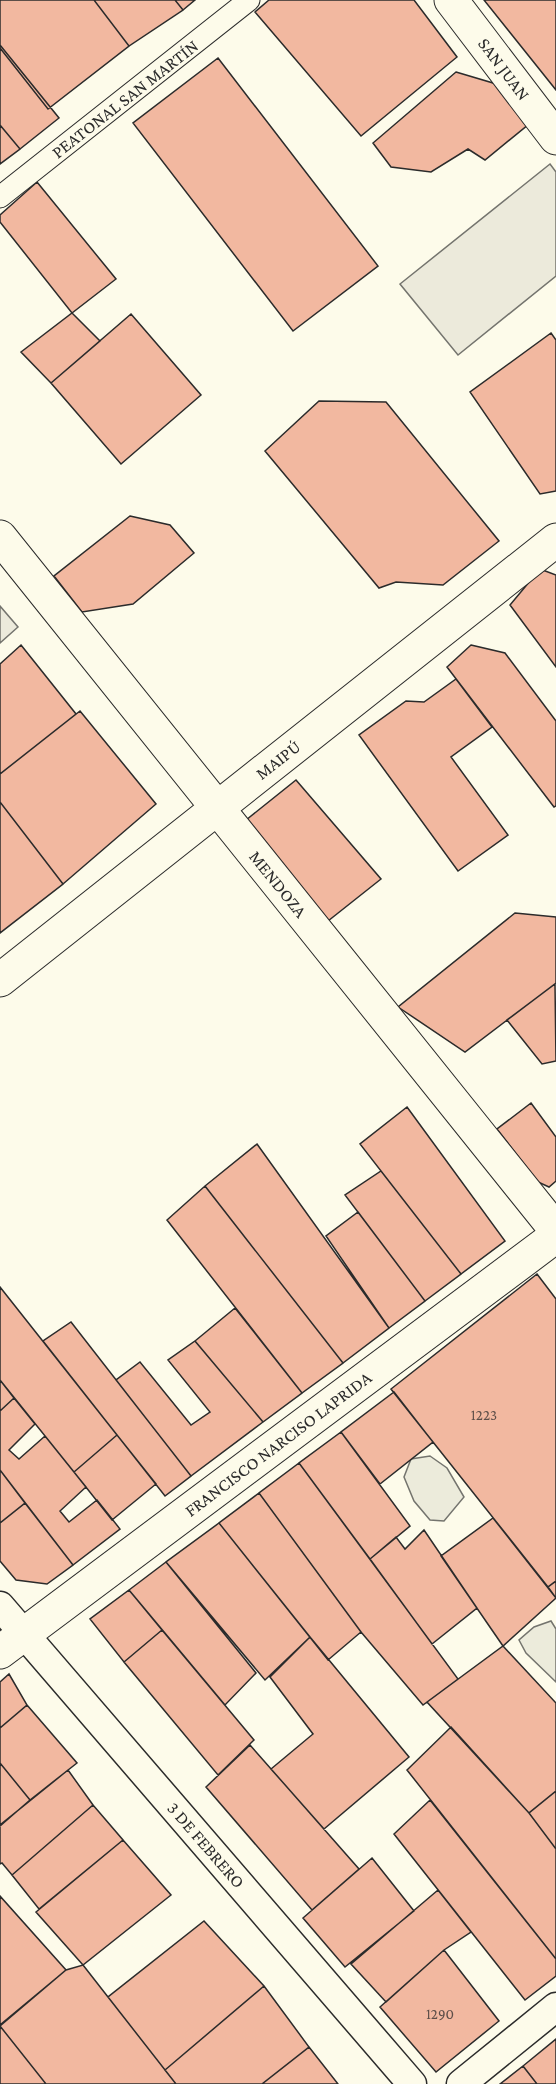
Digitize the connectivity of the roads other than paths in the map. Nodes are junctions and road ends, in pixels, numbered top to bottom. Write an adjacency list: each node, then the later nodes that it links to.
1 (249, 0): 4 (street, PEATONAL SAN MARTÍN)
2 (451, 0): 3 (main road, SAN JUAN)
3 (556, 138)
4 (0, 198)
5 (0, 537): 7 (main road, MENDOZA)
6 (556, 540): 7 (main road, MAIPÚ)
7 (217, 808): 8 (main road, MAIPÚ); 9 (main road, MENDOZA)
8 (0, 980)
9 (556, 1230)
10 (556, 1236): 12 (main road, FRANCISCO NARCISO LAPRIDA)
11 (0, 1606): 12 (street, 3 DE FEBRERO)
12 (11, 1643): 14 (street, 3 DE FEBRERO)
13 (556, 2007): 15 (street)
14 (412, 2084)
15 (461, 2084)

